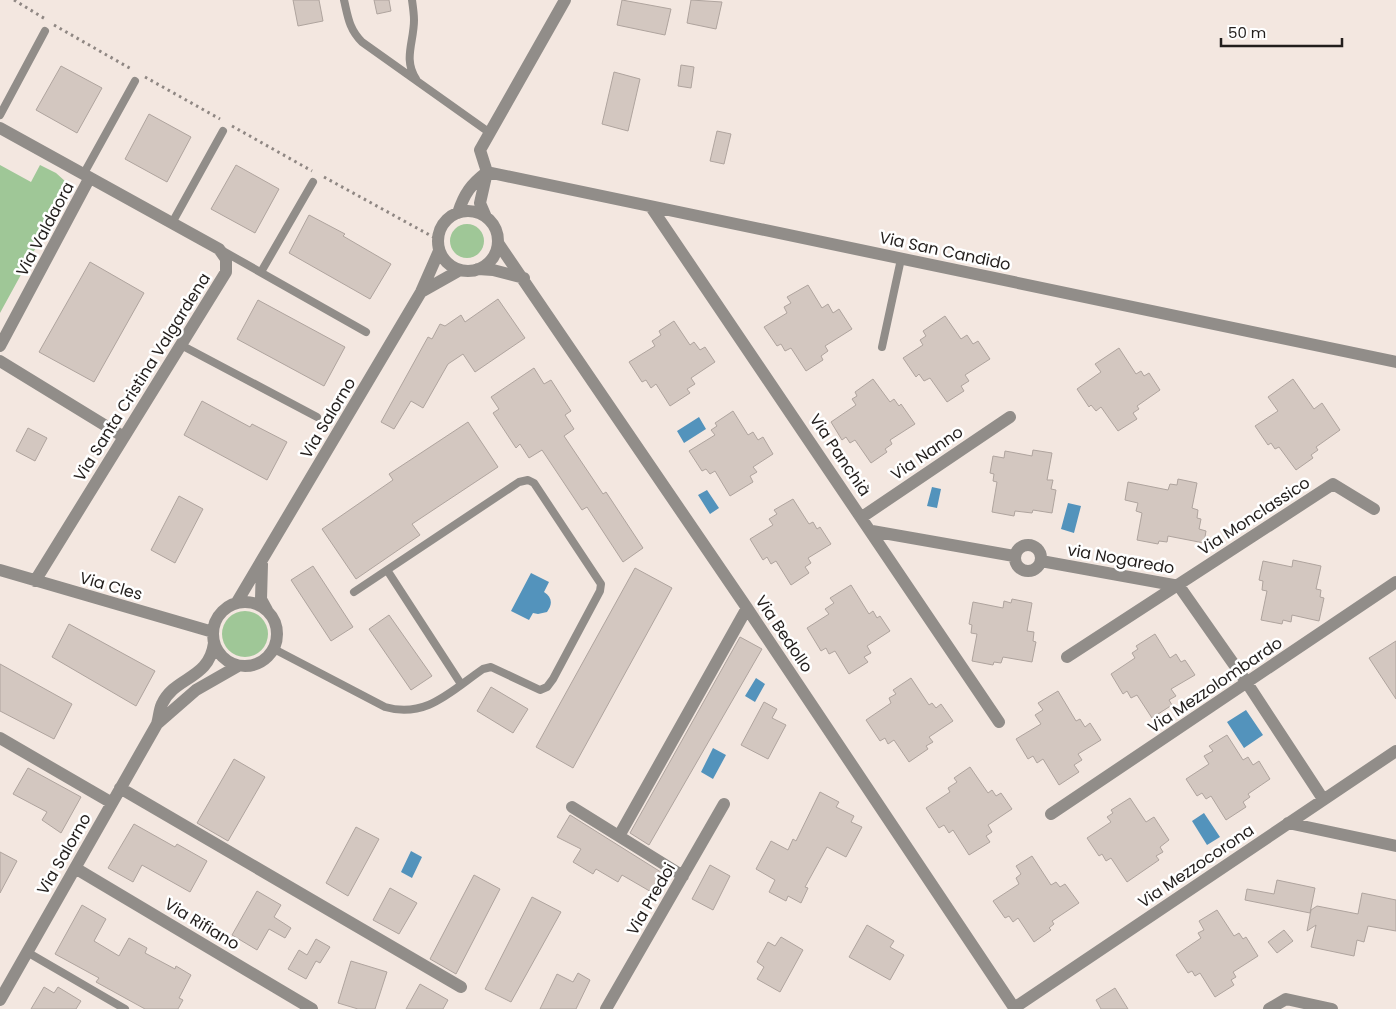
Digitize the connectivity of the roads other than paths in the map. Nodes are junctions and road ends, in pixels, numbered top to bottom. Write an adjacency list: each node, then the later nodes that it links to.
1 (344, 0): 5 (lane)
2 (348, 0): 5 (lane)
3 (412, 0): 8 (lane)
4 (565, 0): 12 (street)
5 (346, 9): 8 (lane)
6 (45, 31): 9 (lane)
7 (135, 81): 14 (lane)
8 (419, 83): 12 (lane)
9 (0, 115)
10 (0, 128): 14 (street)
11 (223, 131): 19 (lane)
12 (490, 133): 13 (street)
13 (487, 172): 16 (street, Via San Candido); 17 (street); 18 (street)
14 (86, 177): 19 (street); 31 (street, Via Valdaora)
15 (313, 182): 26 (lane)
16 (652, 207): 23 (street, Via San Candido); 39 (street, Via Panchià)
17 (458, 213): 18 (street); 22 (street)
18 (486, 217): 20 (street)
19 (172, 223): 21 (street)
20 (498, 243): 24 (street); 27 (street, Via Bedollo)
21 (219, 249): 26 (lane); 30 (street, Via Santa Cristina Valgardena)
22 (439, 251): 25 (street); 28 (street, Via Salorno)
23 (901, 259): 32 (lane); 34 (street, Via San Candido)
24 (478, 269): 25 (street); 27 (street)
25 (460, 270): 28 (street, Via Salorno)
26 (261, 272): 29 (lane)
27 (524, 278): 51 (street, Via Bedollo)
28 (421, 292): 42 (street, Via Salorno)
29 (366, 332)
30 (181, 345): 35 (lane); 37 (street, Via Santa Cristina Valgardena)
31 (0, 346)
32 (882, 346)
33 (0, 361): 37 (street)
34 (1396, 362)
35 (317, 417)
36 (1010, 417): 39 (street, Via Nanno)
37 (124, 437): 46 (street, Via Santa Cristina Valgardena)
38 (1374, 509): 48 (street, Via Monclassico)
39 (862, 517): 40 (street, Via Panchià)
40 (872, 531): 41 (street); 59 (street, Via Panchià)
41 (1014, 556): 43 (street); 43 (street)
42 (262, 561): 50 (street, Via Salorno); 52 (street, Via Salorno)
43 (1041, 561): 48 (street, via Nogaredo)
44 (0, 570): 46 (street, Via Cles)
45 (387, 570): 49 (lane); 58 (lane); 58 (lane)
46 (34, 581): 53 (street, Via Cles)
47 (1396, 582): 57 (street, Via Mezzolombardo)
48 (1179, 586): 55 (street); 57 (street, via Nogaredo)
49 (354, 592)
50 (237, 602): 52 (street); 53 (street)
51 (747, 608): 70 (street); 77 (street, Via Bedollo)
52 (267, 610): 54 (street)
53 (213, 637): 56 (street); 60 (street, Via Salorno)
54 (274, 648): 56 (street); 58 (lane)
55 (1067, 657)
56 (238, 666): 60 (street, Via Salorno)
57 (1247, 683): 64 (street, via Nogaredo); 68 (street, Via Mezzolombardo)
58 (461, 684)
59 (999, 722)
60 (157, 724): 63 (street, Via Salorno)
61 (0, 738): 65 (street)
62 (1396, 751): 64 (street, Via Mezzocorona)
63 (120, 788): 65 (street, Via Salorno); 75 (street)
64 (1323, 799): 69 (street, Via Mezzocorona)
65 (112, 803): 72 (street, Via Salorno)
66 (724, 804): 73 (street, Via Predoi)
67 (572, 808): 70 (street)
68 (1051, 814)
69 (1288, 823): 71 (street); 77 (street, Via Mezzocorona)
70 (619, 836): 73 (street)
71 (1396, 846)
72 (75, 868): 74 (street, Via Salorno); 79 (street, Via Rifiano)
73 (683, 876): 80 (street, Via Predoi)
74 (27, 952): 76 (street, Via Salorno); 78 (lane)
75 (461, 987)
76 (0, 1000)
77 (1015, 1008)
78 (125, 1009)
79 (312, 1009)
80 (606, 1009)
81 (1268, 1009): 82 (street)
82 (1332, 1009)

